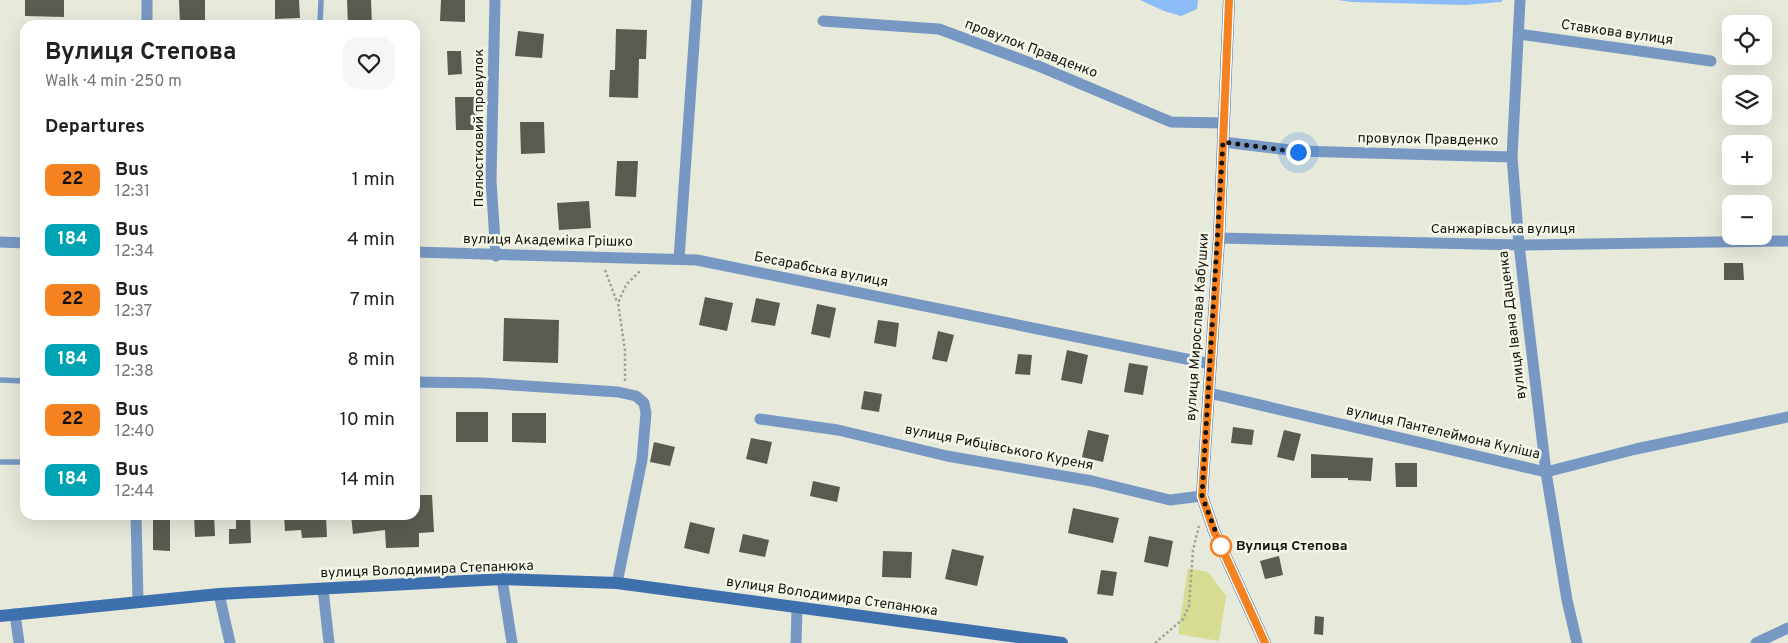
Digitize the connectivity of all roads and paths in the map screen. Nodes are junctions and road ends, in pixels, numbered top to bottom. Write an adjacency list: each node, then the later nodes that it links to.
1 (147, 0): 7 (street)
2 (321, 0): 8 (lane)
3 (495, 0): 21 (street, Пелюстковий провулок)
4 (697, 0): 24 (street)
5 (1229, 0): 12 (street, вулиця Мирослава Кабушки)
6 (1520, 0): 10 (street, вулиця Івана Даценка)
7 (147, 20)
8 (320, 20)
9 (823, 21): 12 (street, провулок Правденко)
10 (1519, 34): 11 (street, Ставкова вулиця); 14 (street, вулиця Івана Даценка)
11 (1711, 61)
12 (1223, 124): 13 (street, вулиця Мирослава Кабушки)
13 (1223, 142): 14 (street, провулок Правденко); 15 (street, вулиця Мирослава Кабушки)
14 (1512, 157): 19 (street, вулиця Івана Даценка)
15 (1219, 238): 19 (street, Санжарівська вулиця); 26 (street, вулиця Мирослава Кабушки)
16 (1788, 241): 19 (street, Санжарівська вулиця)
17 (0, 242): 18 (street)
18 (20, 243)
19 (1519, 245): 36 (street, вулиця Івана Даценка)
20 (420, 252): 21 (street, вулиця Академіка Грішко)
21 (496, 256): 22 (street, вулиця Академіка Грішко)
22 (591, 258): 23 (street, вулиця Академіка Грішко); 25 (path)
23 (652, 259): 24 (street, вулиця Академіка Грішко); 25 (path)
24 (680, 259): 26 (street, Бесарабська вулиця)
25 (618, 303): 30 (path)
26 (1211, 364): 31 (street, вулиця Мирослава Кабушки)
27 (0, 380): 28 (lane)
28 (20, 381)
29 (420, 382): 30 (street)
30 (625, 393): 40 (street)
31 (1209, 393): 36 (street, вулиця Пантелеймона Куліша); 37 (street, вулиця Мирослава Кабушки)
32 (1788, 417): 36 (street, вулиця Пантелеймона Куліша)
33 (760, 419): 37 (street, вулиця Рибцівського Куреня)
34 (0, 462): 35 (lane)
35 (20, 462)
36 (1546, 472): 56 (street, вулиця Івана Даценка)
37 (1203, 501): 54 (path); 55 (street, вулиця Мирослава Кабушки)
38 (136, 520): 43 (street)
39 (502, 579): 40 (street, вулиця Володимира Степанюка); 41 (street, вулиця Володимира Степанюка); 51 (street)
40 (617, 583): 44 (street, вулиця Володимира Степанюка)
41 (323, 589): 42 (street, вулиця Володимира Степанюка); 50 (street)
42 (219, 594): 43 (street, вулиця Володимира Степанюка); 49 (street)
43 (138, 601): 45 (street, вулиця Володимира Степанюка)
44 (797, 609): 52 (street); 53 (street, вулиця Володимира Степанюка)
45 (16, 614): 46 (street, вулиця Володимира Степанюка); 48 (street)
46 (0, 616)
47 (1788, 628): 57 (street)
48 (18, 643)
49 (230, 643)
50 (329, 643)
51 (512, 643)
52 (796, 643)
53 (1062, 643)
54 (1155, 643)
55 (1265, 643)
56 (1577, 643)
57 (1756, 643)

